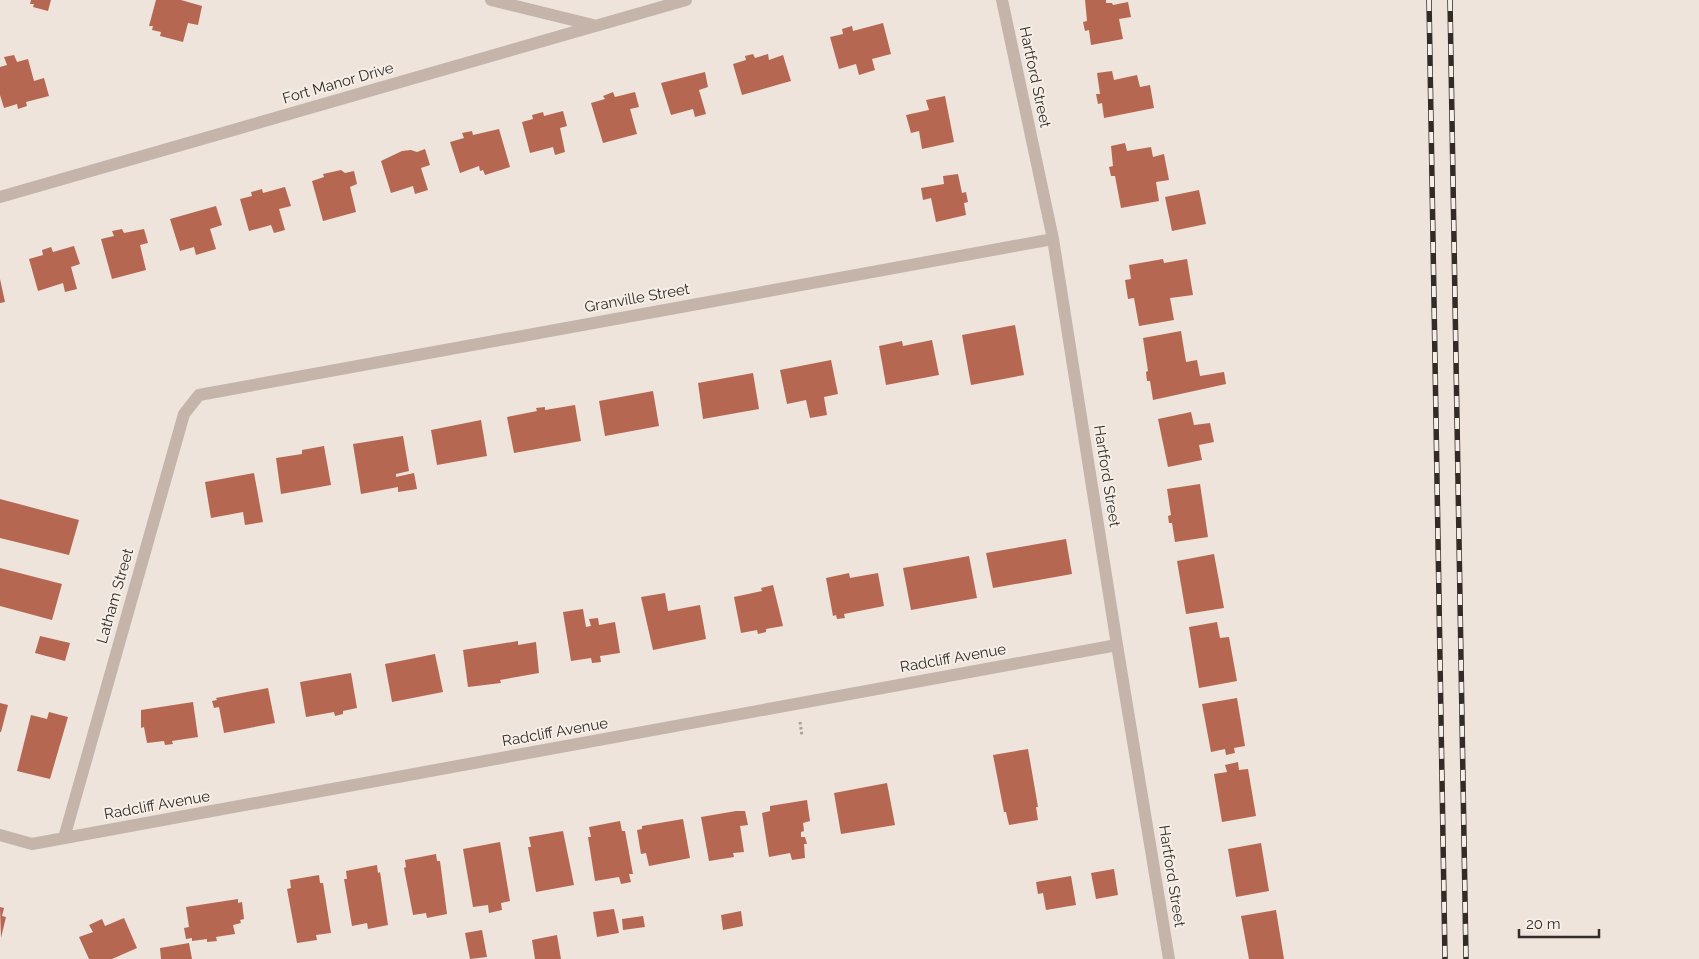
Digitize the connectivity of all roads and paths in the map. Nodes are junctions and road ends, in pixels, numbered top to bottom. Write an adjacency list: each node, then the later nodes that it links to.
1 (491, 0): 4 (street)
2 (686, 0): 4 (street, Fort Manor Drive)
3 (1002, 0): 6 (street, Hartford Street)
4 (595, 26): 5 (street, Fort Manor Drive)
5 (0, 197)
6 (1053, 239): 7 (street, Granville Street); 8 (street, Hartford Street)
7 (227, 390): 10 (street, Latham Street)
8 (1117, 645): 10 (street, Radcliff Avenue); 11 (street, Hartford Street)
9 (0, 835): 10 (street, Radcliff Avenue)
10 (64, 838)
11 (1169, 959)

